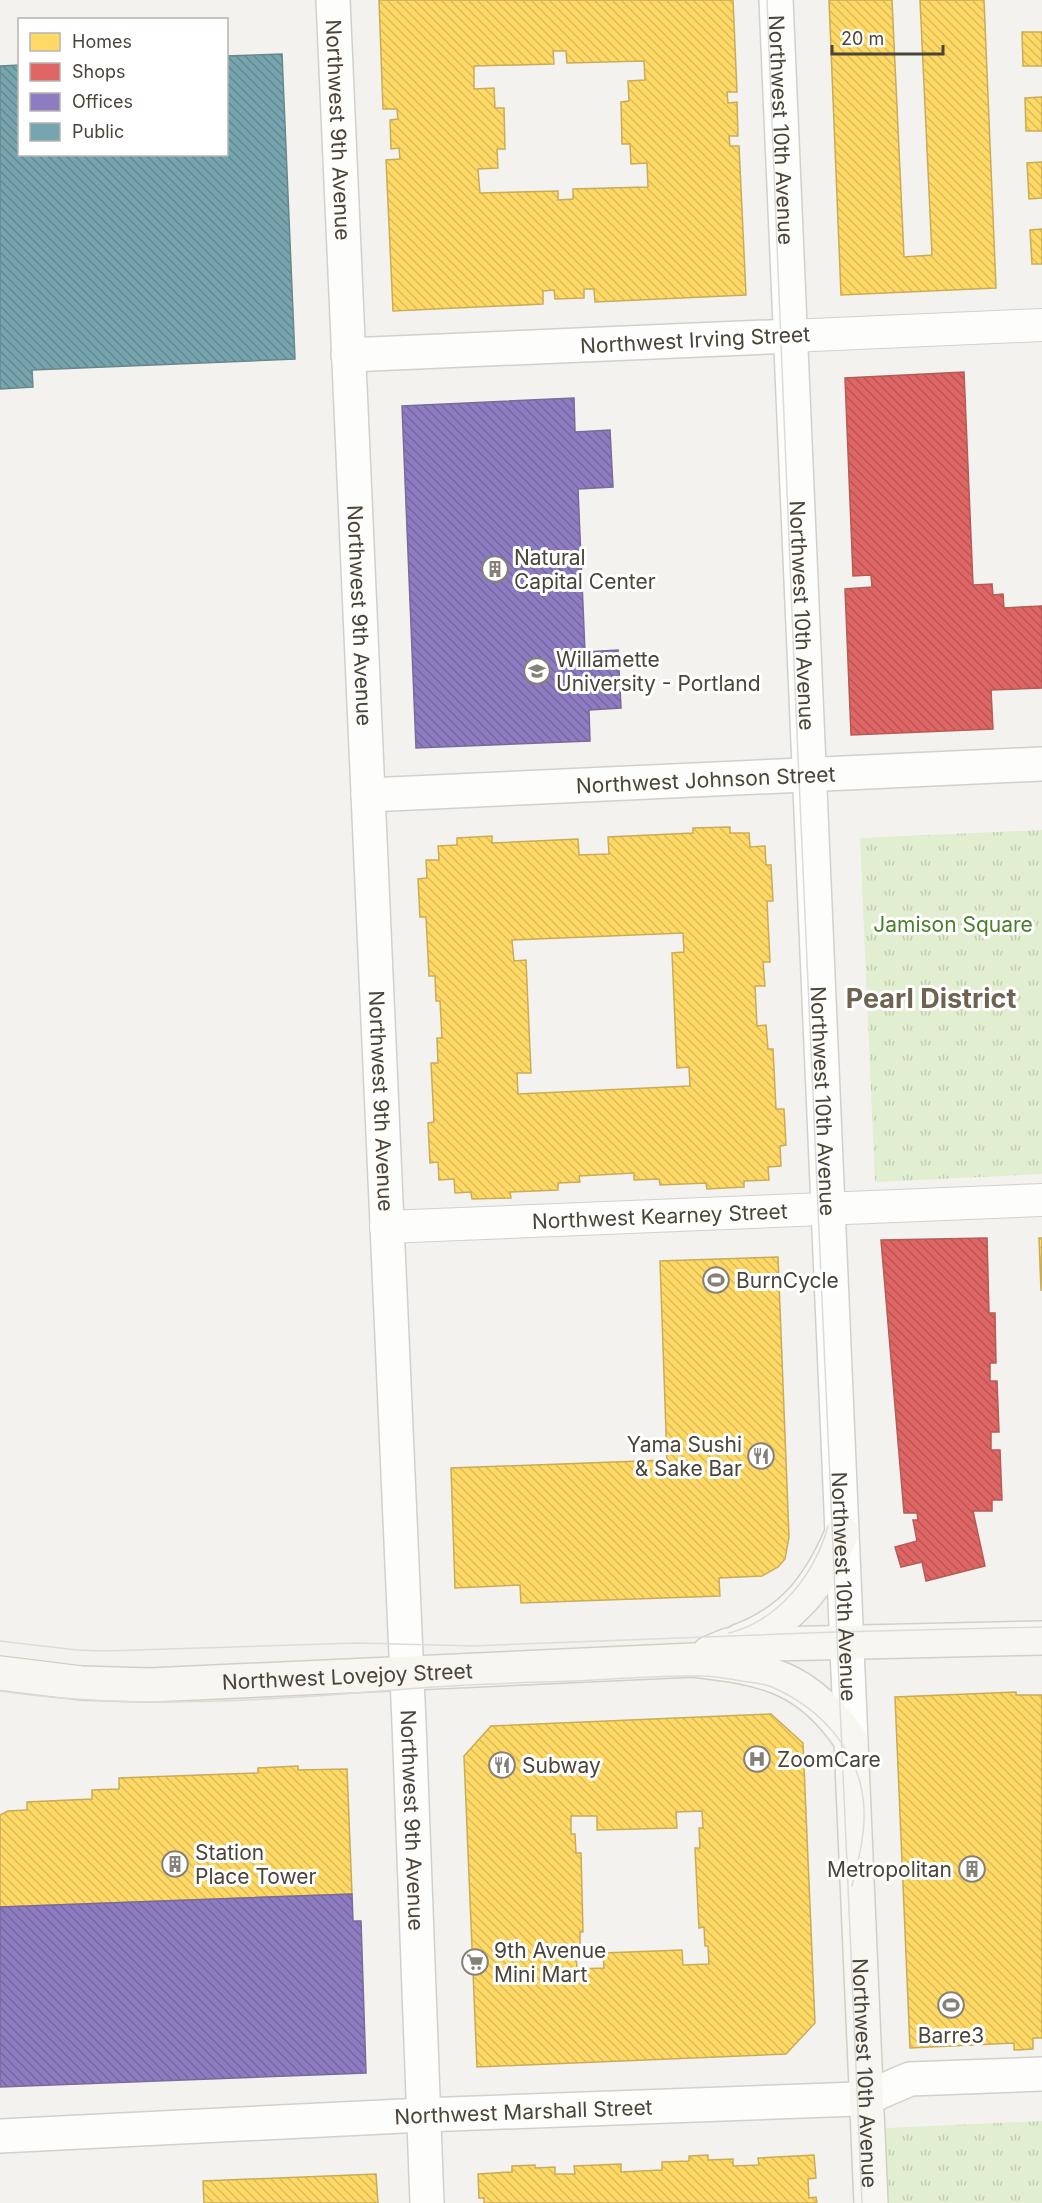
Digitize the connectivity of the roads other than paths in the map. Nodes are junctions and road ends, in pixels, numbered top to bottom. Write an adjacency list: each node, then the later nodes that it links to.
1 (333, 0): 5 (street, Northwest 9th Avenue)
2 (776, 0): 4 (street, Northwest 10th Avenue)
3 (1042, 325): 4 (street, Northwest Irving Street)
4 (790, 336): 5 (street, Northwest Irving Street); 7 (street, Northwest 10th Avenue)
5 (348, 355): 8 (street, Northwest 9th Avenue)
6 (1042, 764): 7 (street, Northwest Johnson Street)
7 (809, 775): 8 (street, Northwest Johnson Street); 10 (street, Northwest 10th Avenue)
8 (368, 795): 11 (street, Northwest 9th Avenue)
9 (1042, 1200): 10 (street, Northwest Kearney Street)
10 (828, 1210): 11 (street, Northwest Kearney Street); 12 (street, Northwest 10th Avenue)
11 (386, 1227): 18 (street, Northwest 9th Avenue)
12 (842, 1533): 14 (street, Northwest 10th Avenue); 15 (main road)
13 (1042, 1638): 14 (main road, Northwest Lovejoy Street)
14 (847, 1642): 15 (main road, Northwest Lovejoy Street); 19 (street, Northwest 10th Avenue)
15 (728, 1645): 16 (main road, Northwest Lovejoy Street)
16 (693, 1660): 18 (main road, Northwest Lovejoy Street); 19 (main road, Northwest Lovejoy Street)
17 (0, 1673): 18 (main road, Northwest Lovejoy Street)
18 (406, 1673): 22 (street, Northwest 9th Avenue)
19 (851, 1741): 21 (main road, Northwest 10th Avenue)
20 (1042, 2074): 21 (street, Northwest Marshall Street)
21 (866, 2098): 22 (street, Northwest Marshall Street); 25 (main road, Northwest 10th Avenue)
22 (423, 2115): 23 (street, Northwest Marshall Street); 24 (street, Northwest 9th Avenue)
23 (0, 2136)
24 (427, 2203)
25 (871, 2203)

